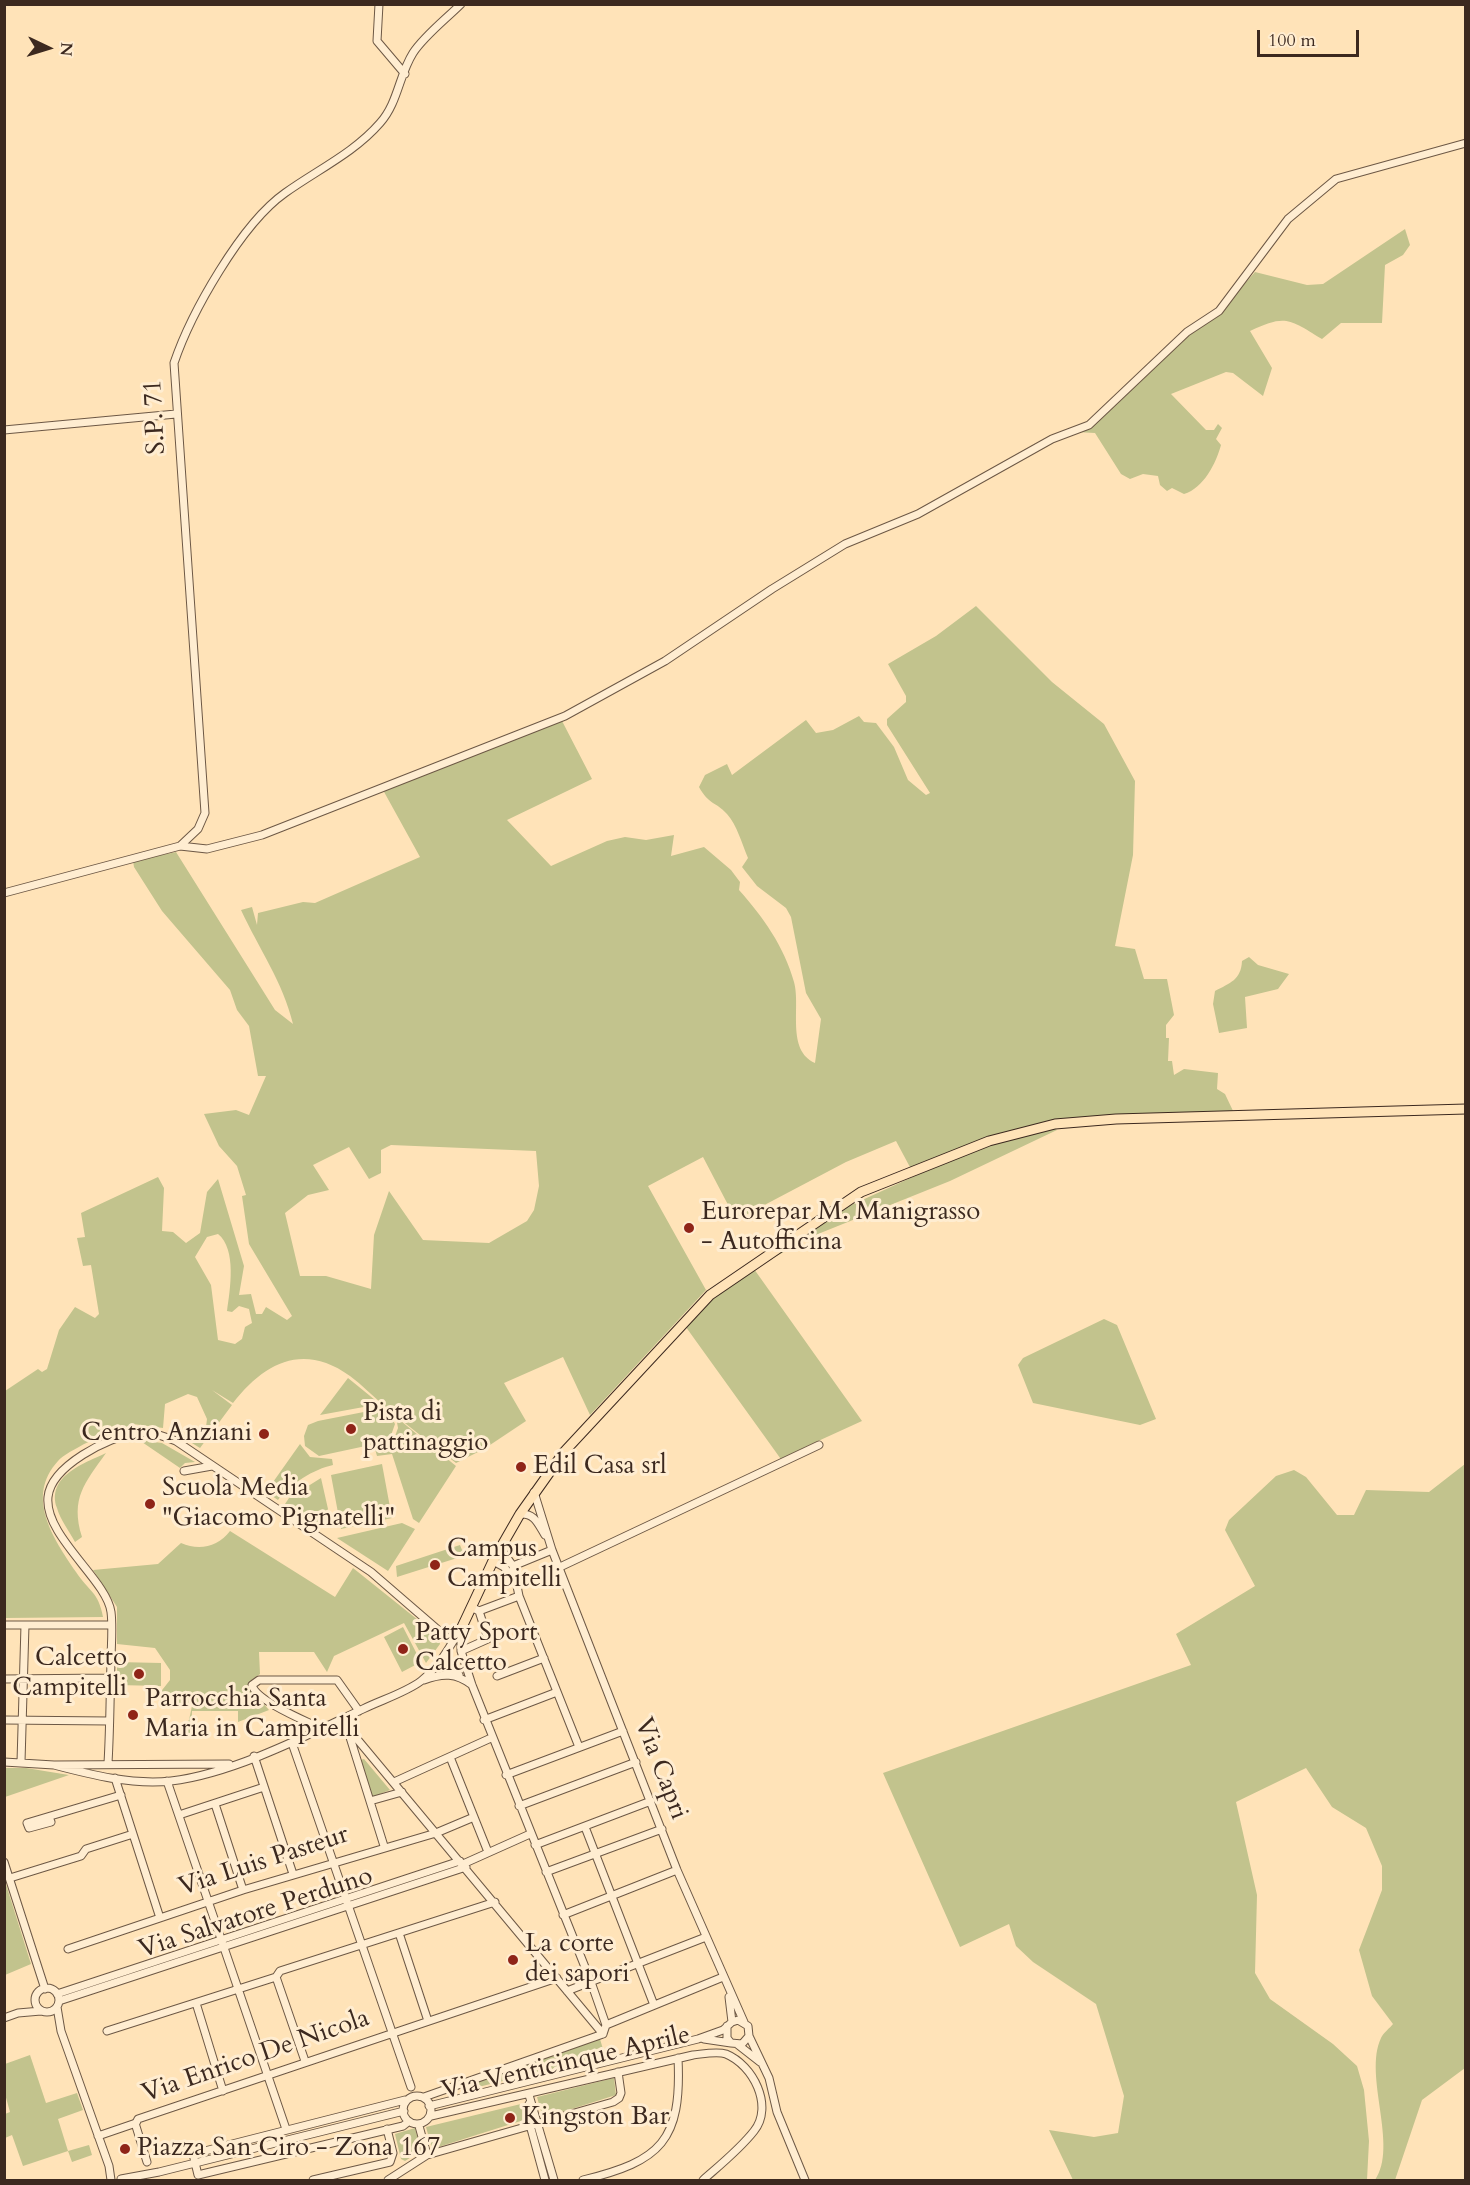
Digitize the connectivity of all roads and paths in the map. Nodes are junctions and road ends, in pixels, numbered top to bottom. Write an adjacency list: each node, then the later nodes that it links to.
1 (379, 4): 3 (street)
2 (461, 4): 3 (street, S.P. 71)
3 (405, 74): 5 (street, S.P. 71)
4 (1466, 143): 7 (street)
5 (176, 414): 6 (street); 7 (street, S.P. 71)
6 (4, 430)
7 (183, 843): 8 (street)
8 (4, 893)
9 (1466, 1109): 13 (main road)
10 (819, 1445): 19 (street)
11 (212, 1466): 12 (street); 25 (street); 27 (street)
12 (184, 1471)
13 (534, 1492): 14 (main road); 15 (street, Via Capri)
14 (520, 1514): 15 (street, Via Capri); 16 (main road)
15 (551, 1546): 18 (street); 19 (street, Via Capri)
16 (500, 1548): 17 (main road); 18 (street)
17 (493, 1561): 20 (street); 22 (main road)
18 (513, 1566): 20 (street)
19 (560, 1568): 47 (street, Via Capri)
20 (514, 1579): 21 (street)
21 (519, 1596): 22 (street); 30 (street)
22 (475, 1608): 26 (main road); 28 (street)
23 (4, 1625): 24 (street)
24 (25, 1625): 25 (street); 36 (street)
25 (111, 1625): 34 (street)
26 (462, 1627): 27 (street); 28 (street)
27 (452, 1642): 29 (street)
28 (461, 1651): 31 (street)
29 (446, 1653): 31 (street); 32 (street); 37 (street)
30 (544, 1658): 33 (street); 39 (street)
31 (466, 1666): 38 (street)
32 (460, 1676): 37 (street); 38 (street)
33 (497, 1676)
34 (110, 1678): 36 (street); 44 (street)
35 (4, 1679): 36 (street)
36 (24, 1679): 42 (street)
37 (419, 1682): 40 (street)
38 (472, 1686): 43 (street)
39 (557, 1692): 43 (street); 50 (street)
40 (359, 1711): 45 (street); 46 (street)
41 (4, 1720): 42 (street)
42 (22, 1720): 44 (street); 54 (street)
43 (484, 1720): 48 (street)
44 (109, 1721): 56 (street)
45 (344, 1723): 46 (street); 63 (street); 67 (street)
46 (322, 1729): 49 (street)
47 (623, 1731): 50 (street); 55 (street, Via Capri)
48 (491, 1738): 52 (street); 60 (street)
49 (292, 1743): 51 (street); 79 (street)
50 (579, 1747): 60 (street)
51 (254, 1756): 58 (street); 64 (street)
52 (450, 1757): 63 (street); 73 (street)
53 (4, 1762): 54 (street)
54 (21, 1762): 59 (street)
55 (636, 1762): 68 (street, Via Capri); 70 (street)
56 (108, 1763): 57 (street); 59 (street)
57 (120, 1763): 58 (street); 61 (street)
58 (235, 1763): 62 (street)
59 (54, 1765): 61 (street)
60 (506, 1775): 70 (street)
61 (117, 1779): 62 (street); 66 (street)
62 (167, 1781): 71 (street)
63 (394, 1782): 65 (street)
64 (264, 1787): 69 (street); 84 (street)
65 (402, 1792): 67 (street); 76 (street)
66 (120, 1795): 72 (street); 77 (street)
67 (370, 1801): 81 (street)
68 (651, 1801): 74 (street); 75 (street, Via Capri)
69 (214, 1804): 71 (street); 92 (street)
70 (519, 1806): 78 (street)
71 (179, 1815): 95 (street)
72 (49, 1817)
73 (474, 1817): 76 (street, Via Luis Pasteur); 82 (street)
74 (585, 1827): 80 (street); 83 (street)
75 (662, 1830): 83 (street); 88 (street, Via Capri)
76 (436, 1833): 81 (street, Via Luis Pasteur); 87 (street)
77 (133, 1834): 91 (street); 99 (street)
78 (530, 1834): 80 (street); 82 (street)
79 (327, 1843): 84 (street, Via Luis Pasteur); 86 (street)
80 (535, 1845): 89 (street)
81 (384, 1846): 86 (street, Via Luis Pasteur)
82 (488, 1852): 87 (street)
83 (595, 1853): 89 (street); 93 (street)
84 (287, 1857): 90 (street)
85 (4, 1862): 91 (street)
86 (333, 1862): 90 (street, Via Luis Pasteur); 94 (street)
87 (463, 1864): 94 (street, Via Salvatore Perduno); 96 (street); 97 (street, Via Salvatore Perduno)
88 (677, 1870): 93 (street); 101 (street, Via Capri)
89 (546, 1872): 98 (street)
90 (293, 1874): 92 (street, Via Luis Pasteur)
91 (9, 1878): 111 (street)
92 (243, 1890): 95 (street, Via Luis Pasteur)
93 (612, 1896): 98 (street); 106 (street)
94 (345, 1897): 97 (street); 102 (street, Via Salvatore Perduno)
95 (209, 1901): 99 (street, Via Luis Pasteur); 102 (street)
96 (495, 1902): 100 (street); 108 (street)
97 (349, 1906): 103 (street); 104 (street, Via Salvatore Perduno)
98 (563, 1916): 110 (street)
99 (160, 1918): 105 (street, Via Luis Pasteur)
100 (399, 1934): 103 (street); 121 (street)
101 (706, 1937): 106 (street); 109 (street, Via Capri)
102 (221, 1938): 104 (street); 115 (street, Via Salvatore Perduno)
103 (362, 1945): 107 (street); 127 (street)
104 (223, 1947): 112 (street); 115 (street, Via Salvatore Perduno)
105 (68, 1949)
106 (638, 1963): 110 (street); 117 (street)
107 (276, 1977): 112 (street); 133 (street)
108 (557, 1978): 113 (street); 121 (street, Via Enrico De Nicola)
109 (725, 1980): 117 (street); 122 (street, Via Capri); 123 (street, Via Capri)
110 (591, 1982): 113 (street); 124 (street)
111 (45, 1989): 114 (street); 115 (street)
112 (237, 1990): 116 (street); 136 (street)
113 (567, 1991): 128 (street)
114 (35, 2000): 118 (street); 119 (street)
115 (58, 2001): 118 (street); 125 (street)
116 (196, 2003): 126 (street); 138 (street)
117 (654, 2005): 124 (street)
118 (44, 2012): 119 (street); 125 (street)
119 (18, 2013): 120 (street)
120 (4, 2018)
121 (429, 2021): 127 (street, Via Enrico De Nicola)
122 (744, 2022): 123 (street); 129 (street, Via Capri)
123 (730, 2024): 130 (street); 131 (street, Via Capri)
124 (606, 2025): 128 (street)
125 (61, 2031): 152 (street)
126 (107, 2031)
127 (392, 2032): 133 (street, Via Enrico De Nicola); 137 (street)
128 (603, 2034): 139 (street)
129 (749, 2036): 131 (street); 134 (street, Via Capri)
130 (698, 2039): 131 (street); 142 (street)
131 (734, 2044): 134 (street)
132 (678, 2058): 135 (street, Via Venticinque Aprile); 163 (street); 164 (street, Via Venticinque Aprile)
133 (305, 2061): 136 (street, Via Enrico De Nicola)
134 (762, 2064): 165 (street, Via Capri)
135 (618, 2072): 140 (street, Via Venticinque Aprile); 146 (street)
136 (266, 2075): 138 (street, Via Enrico De Nicola); 150 (street)
137 (411, 2087): 139 (street); 141 (street)
138 (223, 2091): 147 (street, Via Enrico De Nicola)
139 (421, 2095): 141 (street); 142 (street)
140 (529, 2095): 144 (street, Via Venticinque Aprile); 146 (street); 148 (street)
141 (407, 2099): 143 (street); 150 (street)
142 (429, 2106): 144 (street)
143 (404, 2111): 145 (street); 155 (street)
144 (431, 2116): 149 (street)
145 (408, 2122): 149 (street); 151 (street)
146 (539, 2122): 148 (street); 162 (street)
147 (135, 2123): 152 (street, Via Enrico De Nicola); 154 (street, Via Enrico De Nicola)
148 (530, 2125): 153 (street); 161 (street)
149 (419, 2126): 153 (street)
150 (286, 2129): 155 (street)
151 (387, 2129): 155 (street); 159 (street)
152 (98, 2136): 157 (street)
153 (427, 2155): 160 (street)
154 (147, 2162)
155 (195, 2162): 156 (street)
156 (159, 2172): 157 (street); 158 (street)
157 (117, 2180)
158 (138, 2181)
159 (313, 2181)
160 (388, 2181)
161 (545, 2181)
162 (554, 2181)
163 (583, 2181)
164 (704, 2181)
165 (805, 2181)

